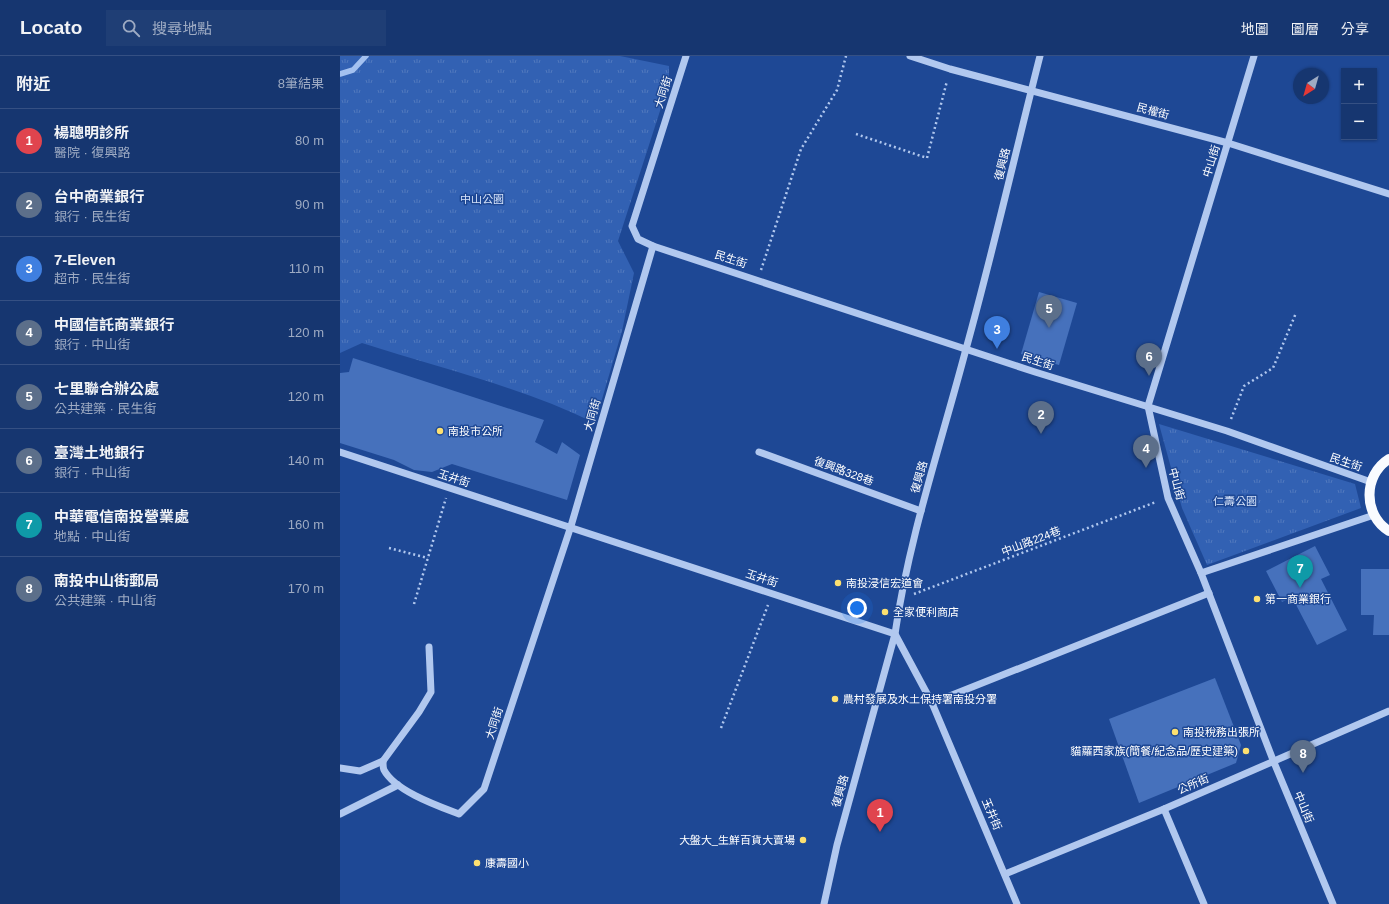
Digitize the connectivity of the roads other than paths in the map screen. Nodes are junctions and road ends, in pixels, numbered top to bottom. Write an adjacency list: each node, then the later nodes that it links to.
1 (686, 56): 8 (street, 大同街)
2 (910, 56): 5 (street, 民權街)
3 (1040, 56): 5 (street, 復興路)
4 (1254, 56): 6 (street, 中山街)
5 (1032, 90): 6 (street, 民權街); 9 (street, 復興路)
6 (1228, 143): 7 (street, 民權街); 10 (street, 中山街)
7 (1389, 194)
8 (653, 246): 9 (street, 民生街); 17 (street, 大同街)
9 (966, 348): 10 (street, 民生街); 15 (street, 復興路)
10 (1148, 406): 14 (street, 民生街); 19 (street, 中山街)
11 (340, 452): 17 (street, 玉井街)
12 (759, 452): 15 (street, 復興路328巷)
13 (1389, 459): 14 (main road)
14 (1371, 482): 16 (main road)
15 (921, 511): 21 (street, 復興路)
16 (1374, 515): 18 (main road); 19 (street)
17 (571, 526): 21 (street, 玉井街); 28 (street, 大同街)
18 (1389, 531)
19 (1201, 573): 20 (street, 中山街)
20 (1209, 593): 23 (street); 25 (street, 中山街)
21 (895, 634): 23 (street, 玉井街); 32 (street, 復興路)
22 (429, 647): 26 (street)
23 (932, 703): 31 (street, 玉井街)
24 (1389, 711): 25 (street, 公所街)
25 (1273, 760): 29 (street, 公所街); 35 (street, 中山街)
26 (383, 761): 27 (street); 28 (street)
27 (340, 768)
28 (398, 785): 30 (street)
29 (1164, 809): 31 (street, 公所街); 34 (street)
30 (340, 814)
31 (1005, 874): 33 (street, 玉井街)
32 (824, 904)
33 (1017, 904)
34 (1204, 904)
35 (1333, 904)

